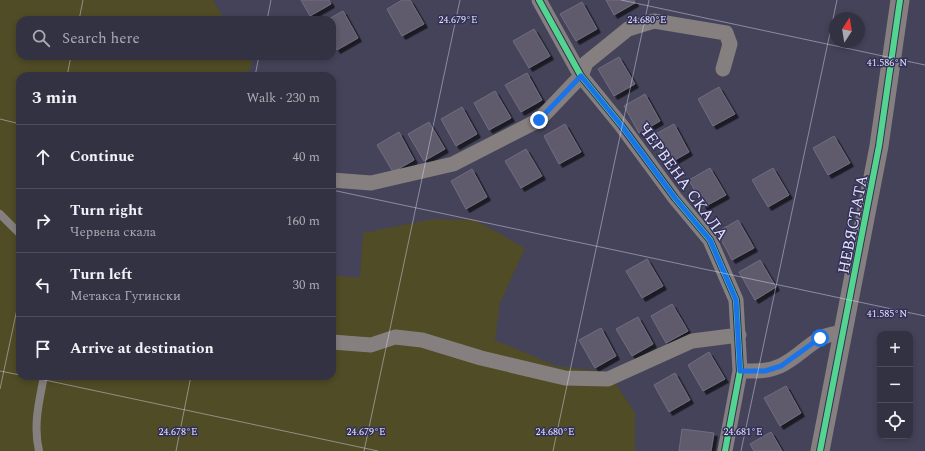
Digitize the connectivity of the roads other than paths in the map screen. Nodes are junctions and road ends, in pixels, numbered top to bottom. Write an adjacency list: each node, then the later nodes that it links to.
1 (539, 0): 4 (street, ЧЕРВЕНА СКАЛА)
2 (900, 0): 8 (street, НЕВЯСТАТА)
3 (723, 69): 4 (street)
4 (581, 76): 5 (street); 9 (street, ЧЕРВЕНА СКАЛА)
5 (336, 180)
6 (0, 214): 7 (lane)
7 (16, 230)
8 (844, 333): 11 (street); 15 (street, НЕВЯСТАТА)
9 (739, 335): 10 (street); 11 (street, ЧЕРВЕНА СКАЛА)
10 (336, 342)
11 (740, 371): 14 (street, ЧЕРВЕНА СКАЛА)
12 (43, 380): 13 (lane)
13 (39, 451)
14 (725, 451)
15 (820, 451)

